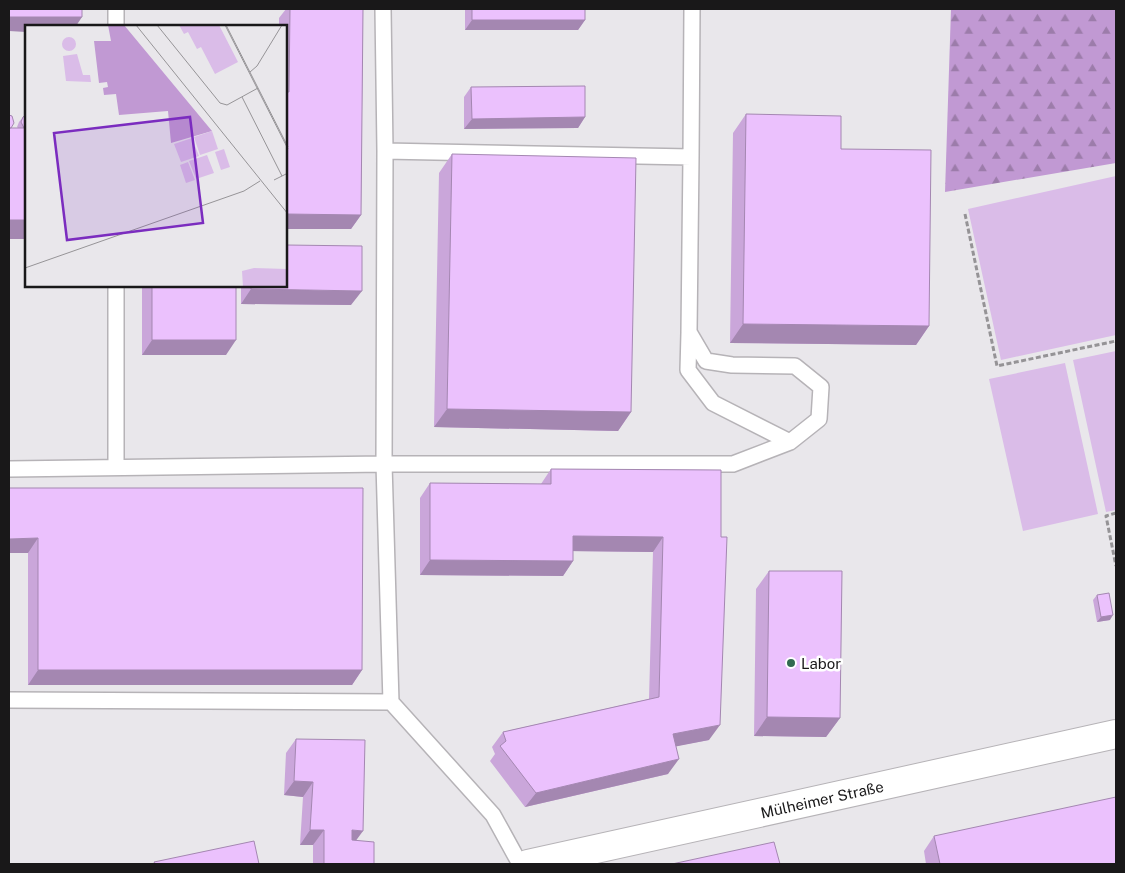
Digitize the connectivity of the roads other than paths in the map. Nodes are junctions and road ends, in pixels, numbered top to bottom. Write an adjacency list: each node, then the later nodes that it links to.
1 (116, 9): 4 (lane)
2 (383, 9): 5 (lane)
3 (692, 9): 6 (lane)
4 (116, 25)
5 (385, 150): 6 (lane); 10 (lane)
6 (691, 157): 8 (lane)
7 (116, 288): 11 (lane)
8 (689, 332): 9 (lane); 9 (lane)
9 (790, 442): 10 (lane)
10 (384, 464): 11 (lane); 14 (lane)
11 (116, 467): 12 (lane)
12 (9, 469)
13 (9, 700): 14 (lane)
14 (391, 702): 16 (lane)
15 (1116, 734): 17 (street, Mülheimer Straße)
16 (520, 864)
17 (528, 864)

